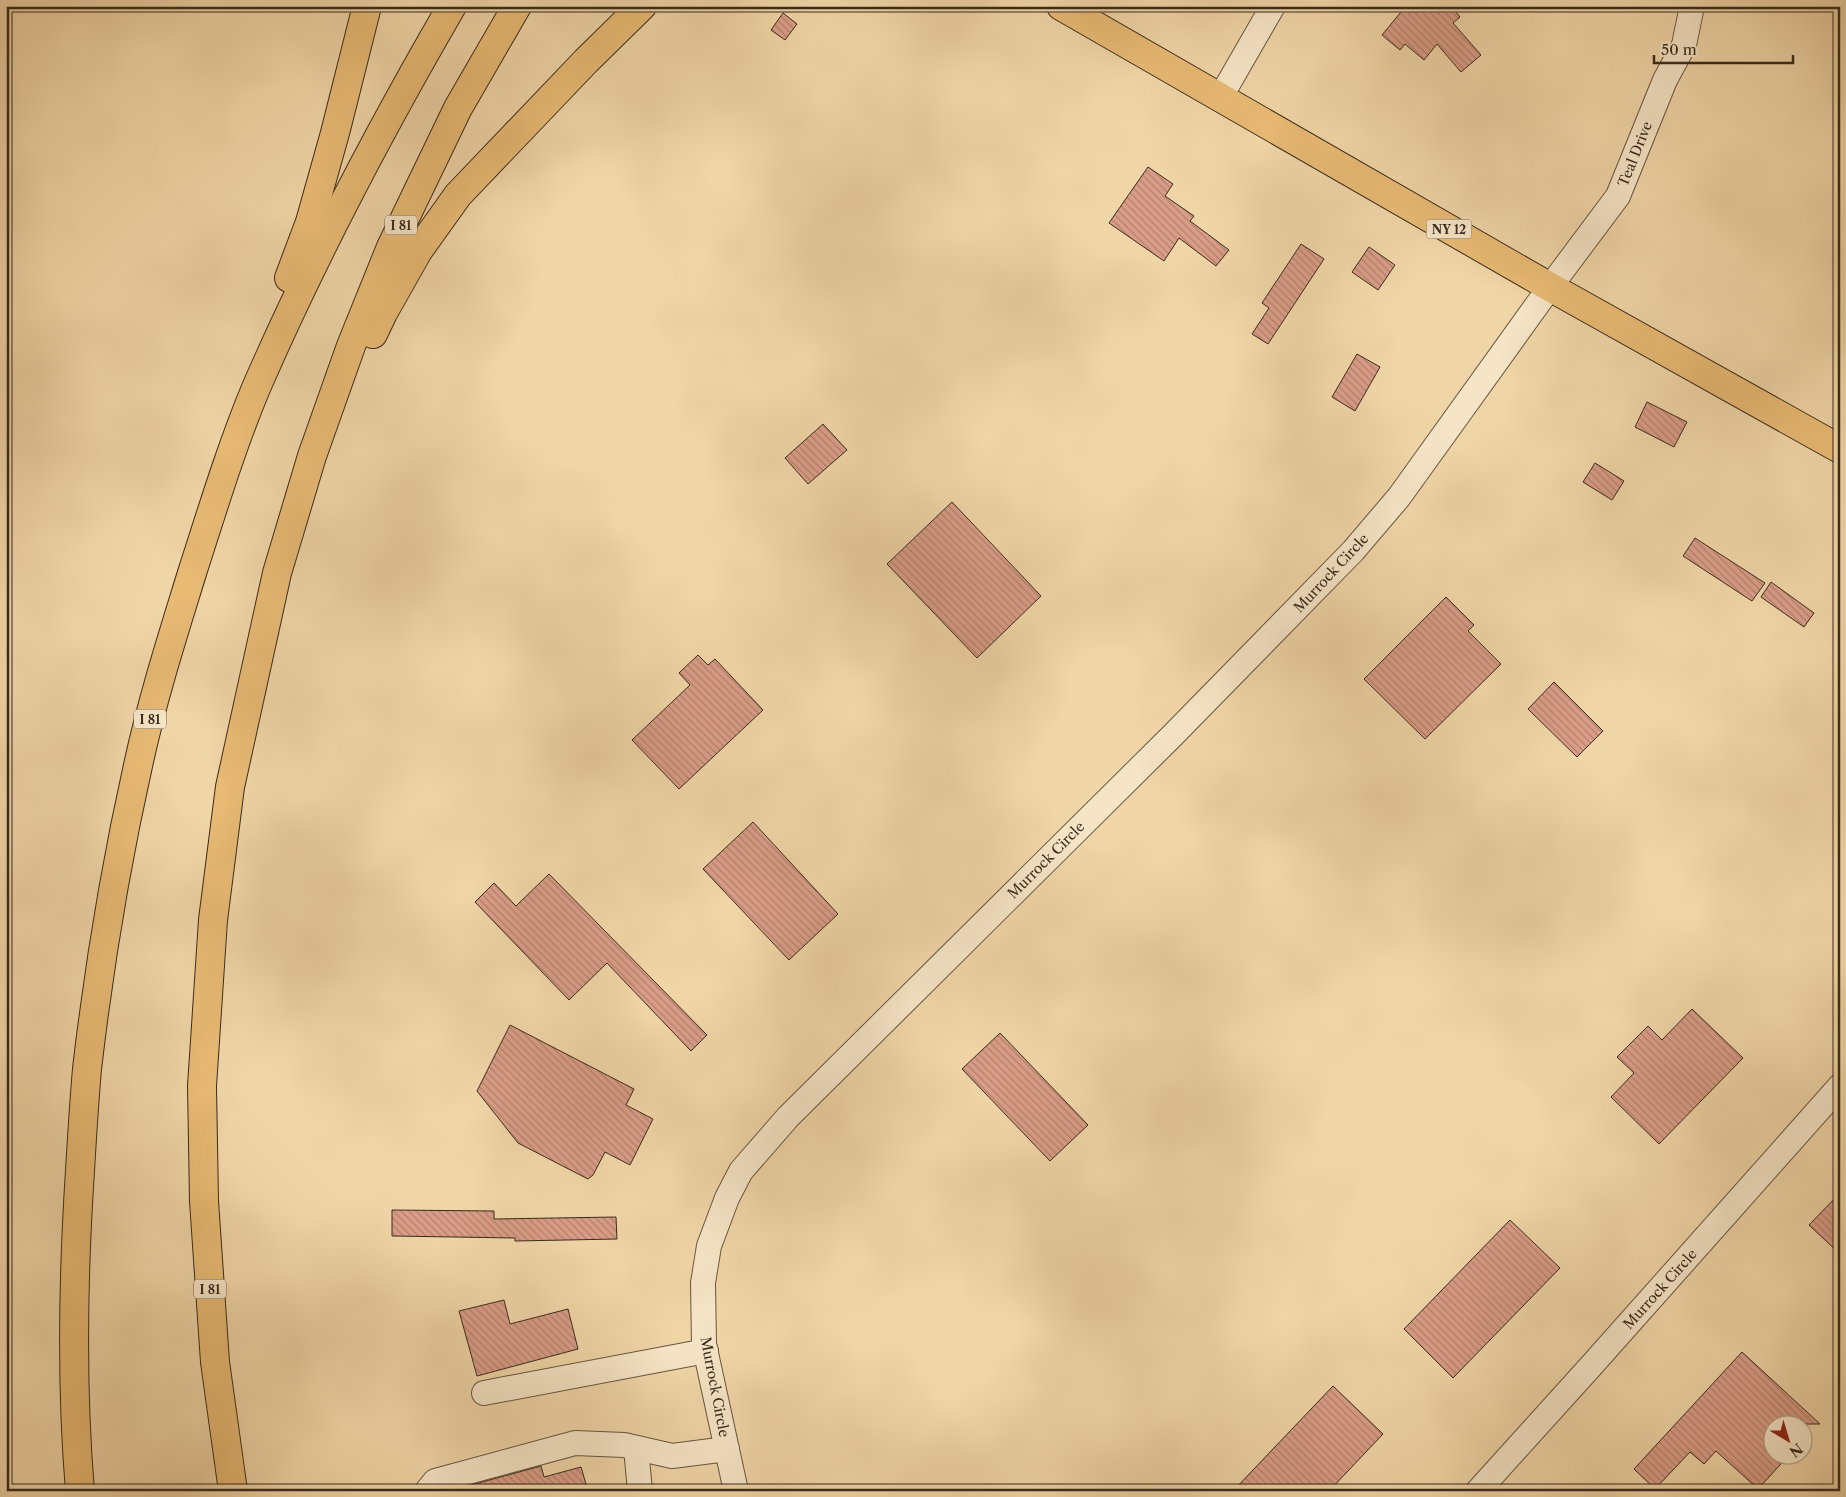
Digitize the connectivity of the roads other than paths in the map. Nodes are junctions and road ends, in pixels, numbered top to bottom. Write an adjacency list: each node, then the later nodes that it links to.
1 (367, 6): 10 (main road)
2 (452, 6): 10 (main road, I 81)
3 (517, 6): 12 (main road, I 81)
4 (642, 6): 12 (main road)
5 (1273, 6): 8 (street)
6 (1692, 6): 9 (street, Teal Drive)
7 (1076, 10): 8 (main road, NY 12)
8 (1220, 98): 9 (main road, NY 12)
9 (1550, 287): 11 (main road, NY 12); 14 (street, Murrock Circle)
10 (255, 390): 18 (main road, I 81)
11 (1840, 449)
12 (312, 456): 19 (main road, I 81)
13 (1840, 1086): 23 (street, Murrock Circle)
14 (706, 1351): 15 (street); 17 (street, Murrock Circle)
15 (484, 1393)
16 (636, 1448): 17 (street); 20 (street); 21 (street)
17 (727, 1449): 22 (street, Murrock Circle)
18 (80, 1491)
19 (233, 1491)
20 (426, 1491)
21 (640, 1491)
22 (736, 1491)
23 (1478, 1491)

